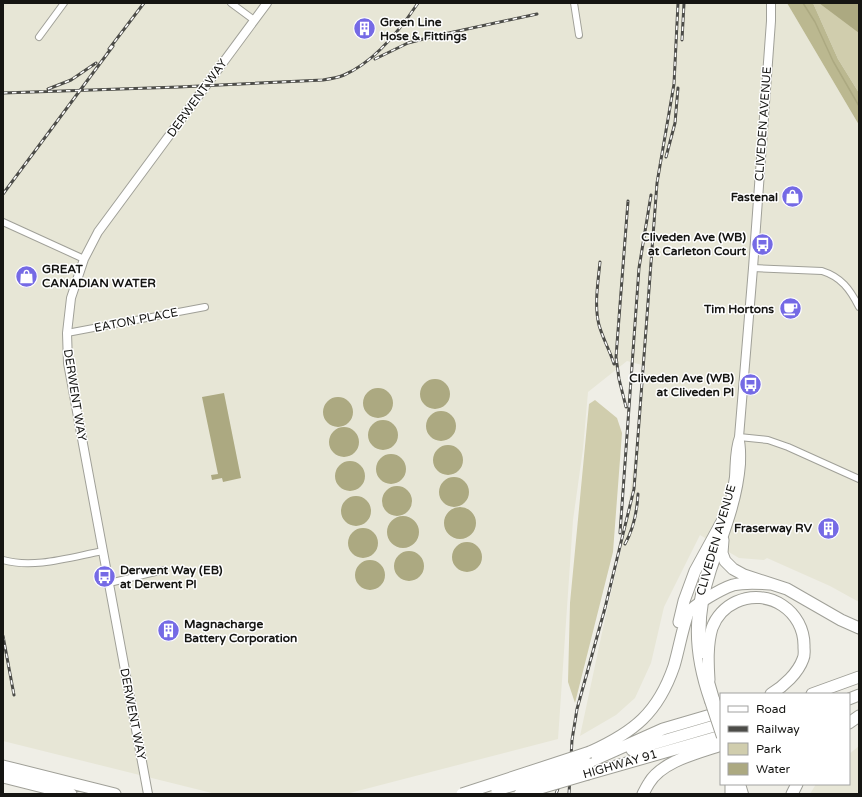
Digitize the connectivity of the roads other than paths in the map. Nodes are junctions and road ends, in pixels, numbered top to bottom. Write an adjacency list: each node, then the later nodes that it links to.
1 (64, 3): 8 (street)
2 (231, 3): 6 (street)
3 (267, 3): 6 (street, DERWENT WAY)
4 (574, 3): 7 (street)
5 (771, 3): 11 (street, CLIVEDEN AVENUE)
6 (254, 20): 10 (street, DERWENT WAY)
7 (579, 35)
8 (39, 36)
9 (3, 222): 10 (street)
10 (84, 259): 14 (street, DERWENT WAY)
11 (753, 268): 12 (street); 15 (street, CLIVEDEN AVENUE)
12 (859, 306)
13 (205, 307): 14 (street, EATON PLACE)
14 (67, 333): 19 (street, DERWENT WAY)
15 (739, 437): 16 (street); 17 (street, CLIVEDEN AVENUE); 18 (street, CLIVEDEN AVENUE)
16 (859, 479)
17 (725, 516): 24 (street, CLIVEDEN AVENUE); 33 (highway)
18 (723, 540): 23 (highway); 24 (street, CLIVEDEN AVENUE)
19 (103, 551): 20 (street); 22 (street, DERWENT WAY)
20 (3, 560)
21 (164, 570): 22 (street)
22 (109, 583): 48 (street, DERWENT WAY)
23 (770, 584): 24 (highway); 25 (highway)
24 (701, 602): 27 (street, CLIVEDEN AVENUE); 32 (street, CLIVEDEN AVENUE); 33 (highway)
25 (859, 628)
26 (859, 677): 30 (highway)
27 (709, 680): 29 (highway); 32 (street, CLIVEDEN AVENUE)
28 (859, 684): 31 (highway)
29 (772, 693)
30 (815, 693)
31 (827, 693)
32 (712, 700): 35 (street, CLIVEDEN AVENUE, bridge); 39 (street, CLIVEDEN AVENUE, bridge)
33 (657, 701): 42 (highway)
34 (720, 712): 42 (highway)
35 (720, 716)
36 (859, 716): 37 (highway)
37 (850, 722)
38 (720, 724): 42 (highway, HIGHWAY 91)
39 (720, 732)
40 (720, 736): 42 (highway, HIGHWAY 91)
41 (720, 745): 52 (highway)
42 (588, 763): 49 (highway, bridge); 50 (highway, bridge); 51 (highway, HIGHWAY 91, bridge)
43 (3, 766): 47 (highway)
44 (3, 777): 46 (highway)
45 (796, 785): 53 (highway)
46 (71, 794)
47 (115, 794)
48 (148, 794)
49 (462, 794)
50 (483, 794)
51 (520, 794)
52 (643, 794)
53 (792, 794)

